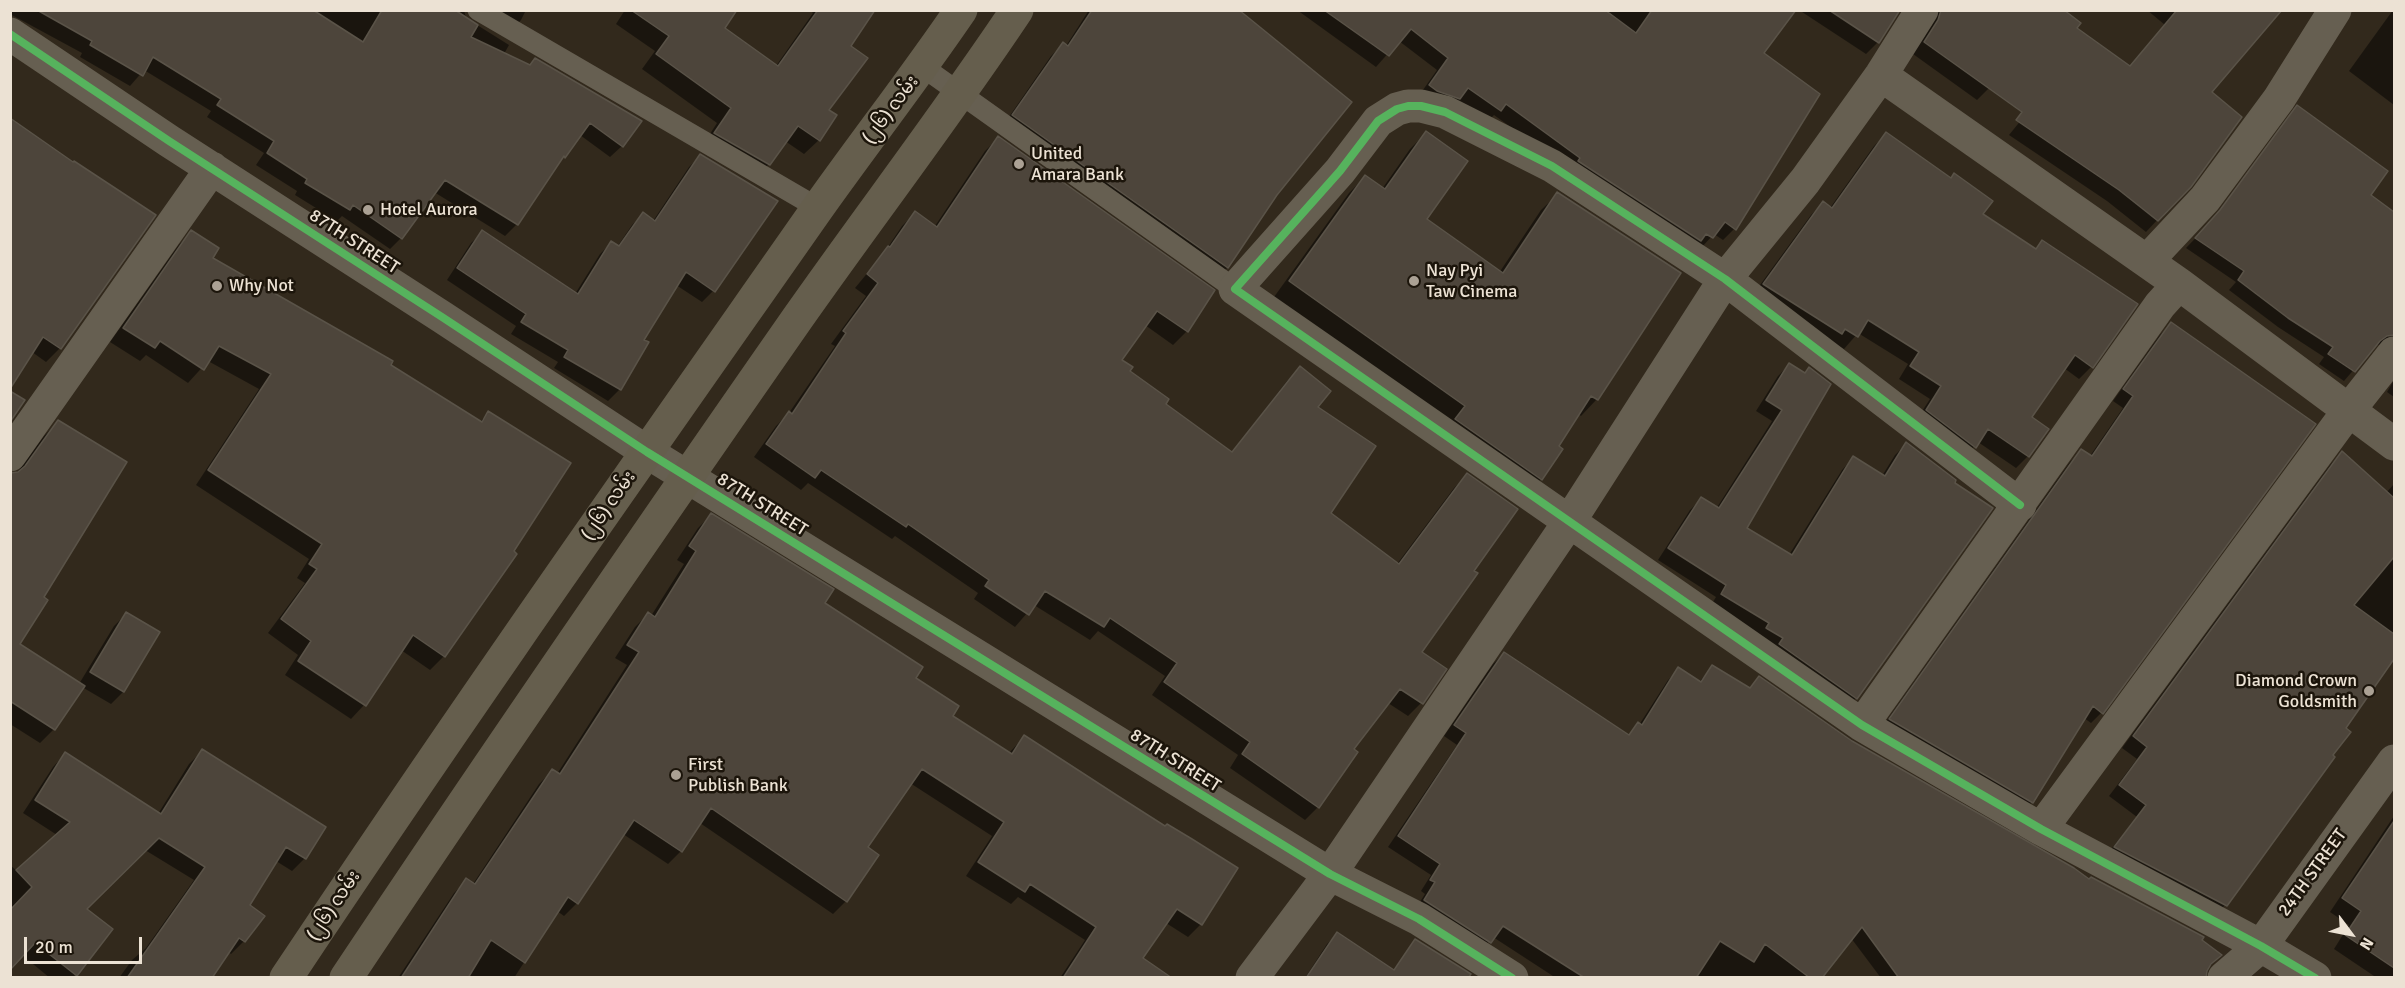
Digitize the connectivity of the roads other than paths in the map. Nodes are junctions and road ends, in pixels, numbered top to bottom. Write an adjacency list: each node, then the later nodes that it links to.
1 (478, 10): 11 (lane)
2 (961, 10): 7 (main road, (၂၆) လမ်း)
3 (1017, 10): 9 (main road)
4 (1922, 10): 8 (street)
5 (2335, 10): 12 (street)
6 (10, 34): 10 (street, 87TH STREET)
7 (923, 67): 9 (lane); 11 (main road, (၂၆) လမ်း)
8 (1881, 75): 12 (street); 13 (street)
9 (961, 94): 15 (lane); 21 (main road)
10 (212, 168): 19 (street, 87TH STREET); 20 (street)
11 (818, 208): 19 (main road, (၂၆) လမ်း)
12 (2147, 261): 14 (street)
13 (1725, 279): 15 (street); 22 (street); 23 (street)
14 (2179, 284): 17 (street); 22 (street)
15 (1235, 289): 23 (street)
16 (2394, 353): 17 (street)
17 (2349, 410): 18 (street); 26 (street)
18 (2394, 444)
19 (647, 452): 21 (street, 87TH STREET); 29 (main road, (၂၆) လမ်း)
20 (10, 455)
21 (687, 476): 27 (street, 87TH STREET); 30 (main road)
22 (2020, 505): 24 (street)
23 (1569, 522): 24 (street); 27 (street)
24 (1862, 725): 26 (street)
25 (2394, 761): 28 (street, 24TH STREET)
26 (2041, 829): 28 (street)
27 (1330, 874): 31 (street); 32 (street, 87TH STREET)
28 (2261, 946): 33 (street, 24TH STREET); 34 (street)
29 (286, 978)
30 (346, 978)
31 (1252, 978)
32 (1512, 978)
33 (2224, 978)
34 (2314, 978)

